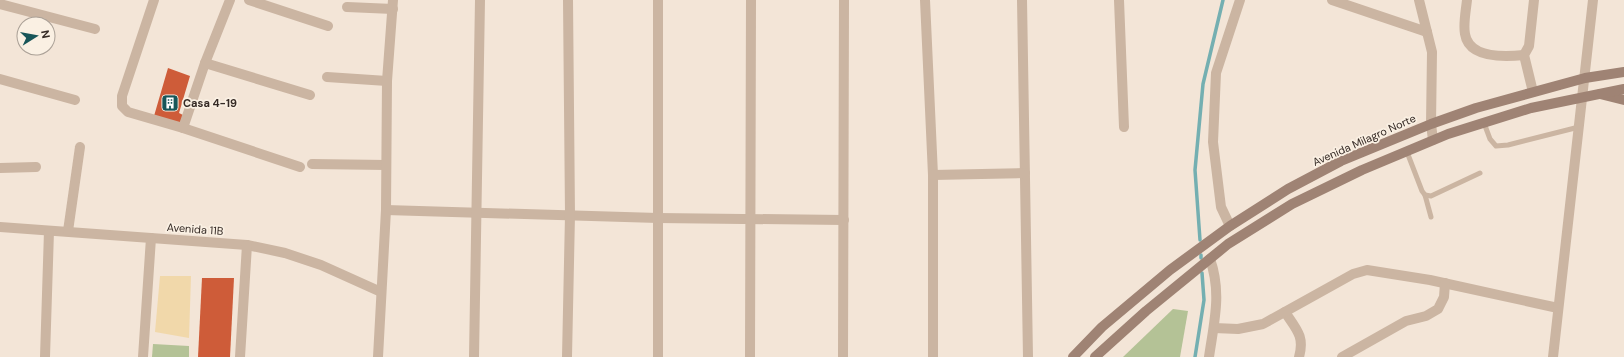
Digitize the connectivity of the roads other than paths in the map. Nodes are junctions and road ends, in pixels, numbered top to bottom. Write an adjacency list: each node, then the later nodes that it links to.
1 (154, 0): 42 (street)
2 (230, 0): 25 (street)
3 (249, 0): 21 (street)
4 (480, 0): 56 (street)
5 (568, 0): 57 (street)
6 (658, 0): 59 (street)
7 (751, 0): 60 (street)
8 (844, 0): 61 (street)
9 (925, 0): 53 (street)
10 (1022, 0): 51 (street)
11 (1119, 0): 40 (street)
12 (1240, 0): 62 (street)
13 (1419, 0): 23 (street)
14 (1467, 0): 24 (street)
15 (1534, 0): 24 (street)
16 (1592, 0): 28 (street)
17 (1337, 1): 23 (street)
18 (0, 4): 22 (street)
19 (393, 5): 20 (street); 30 (street)
20 (347, 7)
21 (328, 26)
22 (95, 29)
23 (1427, 32): 39 (street)
24 (1524, 55): 32 (street)
25 (205, 63): 34 (street); 42 (street)
26 (1624, 72): 28 (main road, Avenida Milagro Norte)
27 (327, 77): 30 (street)
28 (1585, 78): 32 (main road, Avenida Milagro Norte); 35 (street)
29 (0, 79): 36 (street)
30 (387, 81): 47 (street)
31 (1624, 89): 33 (main road)
32 (1533, 92): 39 (main road, Avenida Milagro Norte)
33 (1598, 93): 35 (main road); 37 (main road)
34 (310, 95)
35 (1583, 96): 38 (main road); 41 (street)
36 (75, 100)
37 (1624, 100)
38 (1484, 123): 41 (lane); 43 (main road)
39 (1431, 124): 43 (street); 62 (main road, Avenida Milagro Norte)
40 (1124, 127)
41 (1579, 127): 71 (street)
42 (183, 128): 49 (street)
43 (1433, 140): 45 (main road)
44 (80, 147): 65 (street)
45 (1407, 152): 54 (lane); 68 (main road)
46 (312, 164): 47 (street)
47 (386, 165): 55 (street)
48 (36, 167): 50 (street)
49 (300, 167)
50 (0, 168)
51 (1026, 173): 53 (street); 84 (street)
52 (1480, 173): 54 (lane)
53 (933, 175): 83 (street)
54 (1425, 195): 58 (lane)
55 (386, 210): 56 (street); 70 (street)
56 (475, 212): 57 (street); 78 (street)
57 (570, 215): 59 (street); 79 (street)
58 (1431, 216)
59 (658, 218): 60 (street); 80 (street)
60 (750, 218): 61 (street); 81 (street)
61 (844, 220): 82 (street)
62 (1230, 226): 85 (main road, Avenida Milagro Norte)
63 (0, 227): 64 (street, Avenida 11B)
64 (49, 231): 65 (street, Avenida 11B); 74 (street)
65 (68, 231): 66 (street, Avenida 11B)
66 (150, 238): 67 (street, Avenida 11B); 75 (street)
67 (247, 245): 70 (street, Avenida 11B); 76 (street)
68 (1210, 259): 73 (street); 86 (main road)
69 (1445, 283): 71 (street); 72 (street); 89 (street)
70 (381, 292): 77 (street)
71 (1558, 308): 90 (street)
72 (1285, 312): 73 (street); 88 (street)
73 (1214, 328): 87 (street)
74 (45, 357)
75 (143, 357)
76 (240, 357)
77 (378, 357)
78 (474, 357)
79 (567, 357)
80 (658, 357)
81 (750, 357)
82 (842, 357)
83 (933, 357)
84 (1028, 357)
85 (1073, 357)
86 (1095, 357)
87 (1209, 357)
88 (1299, 357)
89 (1342, 357)
90 (1553, 357)

